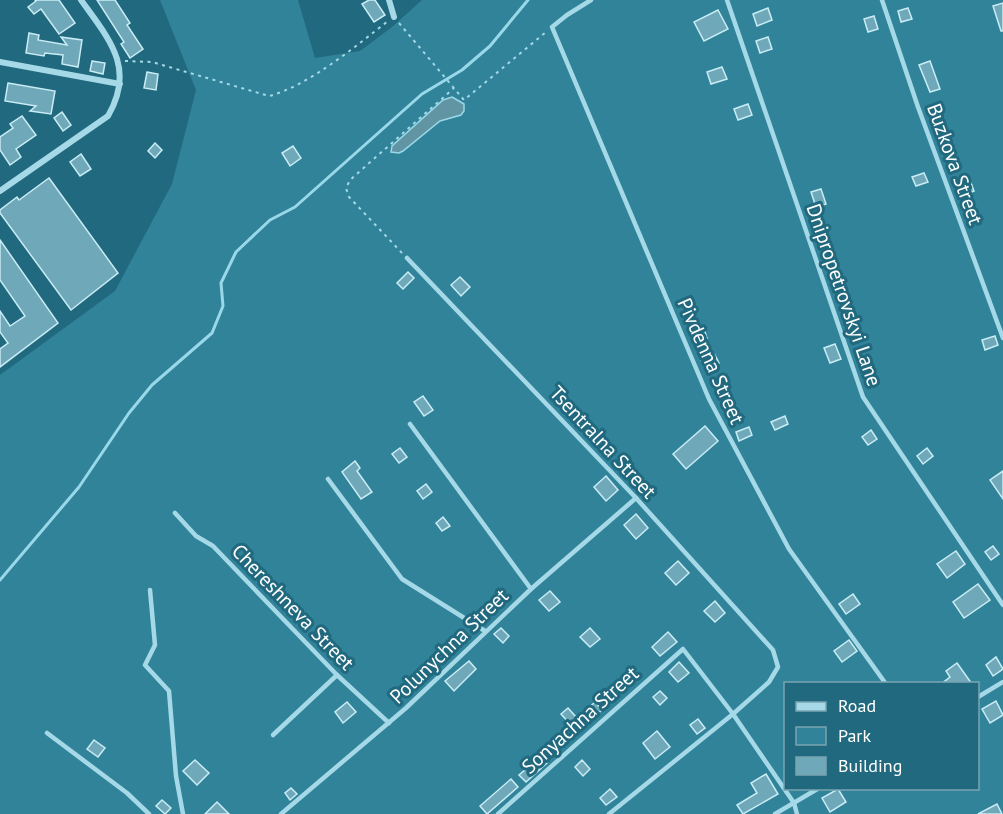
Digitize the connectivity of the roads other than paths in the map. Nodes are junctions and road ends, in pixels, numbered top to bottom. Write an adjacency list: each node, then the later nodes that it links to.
1 (81, 0): 8 (street)
2 (389, 0): 6 (street)
3 (591, 0): 21 (lane, Pivdenna Street)
4 (727, 0): 18 (lane, Dnipropetrovskyi Lane)
5 (882, 0): 11 (lane, Buzkova Street)
6 (394, 17)
7 (0, 62): 8 (street)
8 (120, 84): 9 (street)
9 (0, 191)
10 (407, 258): 14 (lane, Tsentralna Street)
11 (1003, 338)
12 (410, 424): 16 (lane)
13 (328, 479): 19 (lane)
14 (636, 498): 16 (lane, Polunychna Street); 24 (lane, Tsentralna Street)
15 (175, 513): 20 (lane, Chereshneva Street)
16 (531, 589): 19 (lane, Polunychna Street)
17 (150, 590): 33 (lane)
18 (1003, 605)
19 (485, 631): 25 (lane, Polunychna Street)
20 (337, 675): 25 (lane, Chereshneva Street); 27 (lane)
21 (885, 682)
22 (1003, 682): 23 (lane)
23 (979, 696)
24 (733, 714): 28 (lane); 35 (lane, Sonyachna Street); 36 (lane)
25 (389, 723): 34 (lane, Polunychna Street)
26 (48, 733): 32 (lane)
27 (273, 735)
28 (784, 788)
29 (785, 790): 31 (lane)
30 (817, 790): 31 (lane)
31 (794, 803): 37 (lane); 38 (lane)
32 (149, 814)
33 (183, 814)
34 (281, 814)
35 (498, 814)
36 (609, 814)
37 (775, 814)
38 (797, 814)

